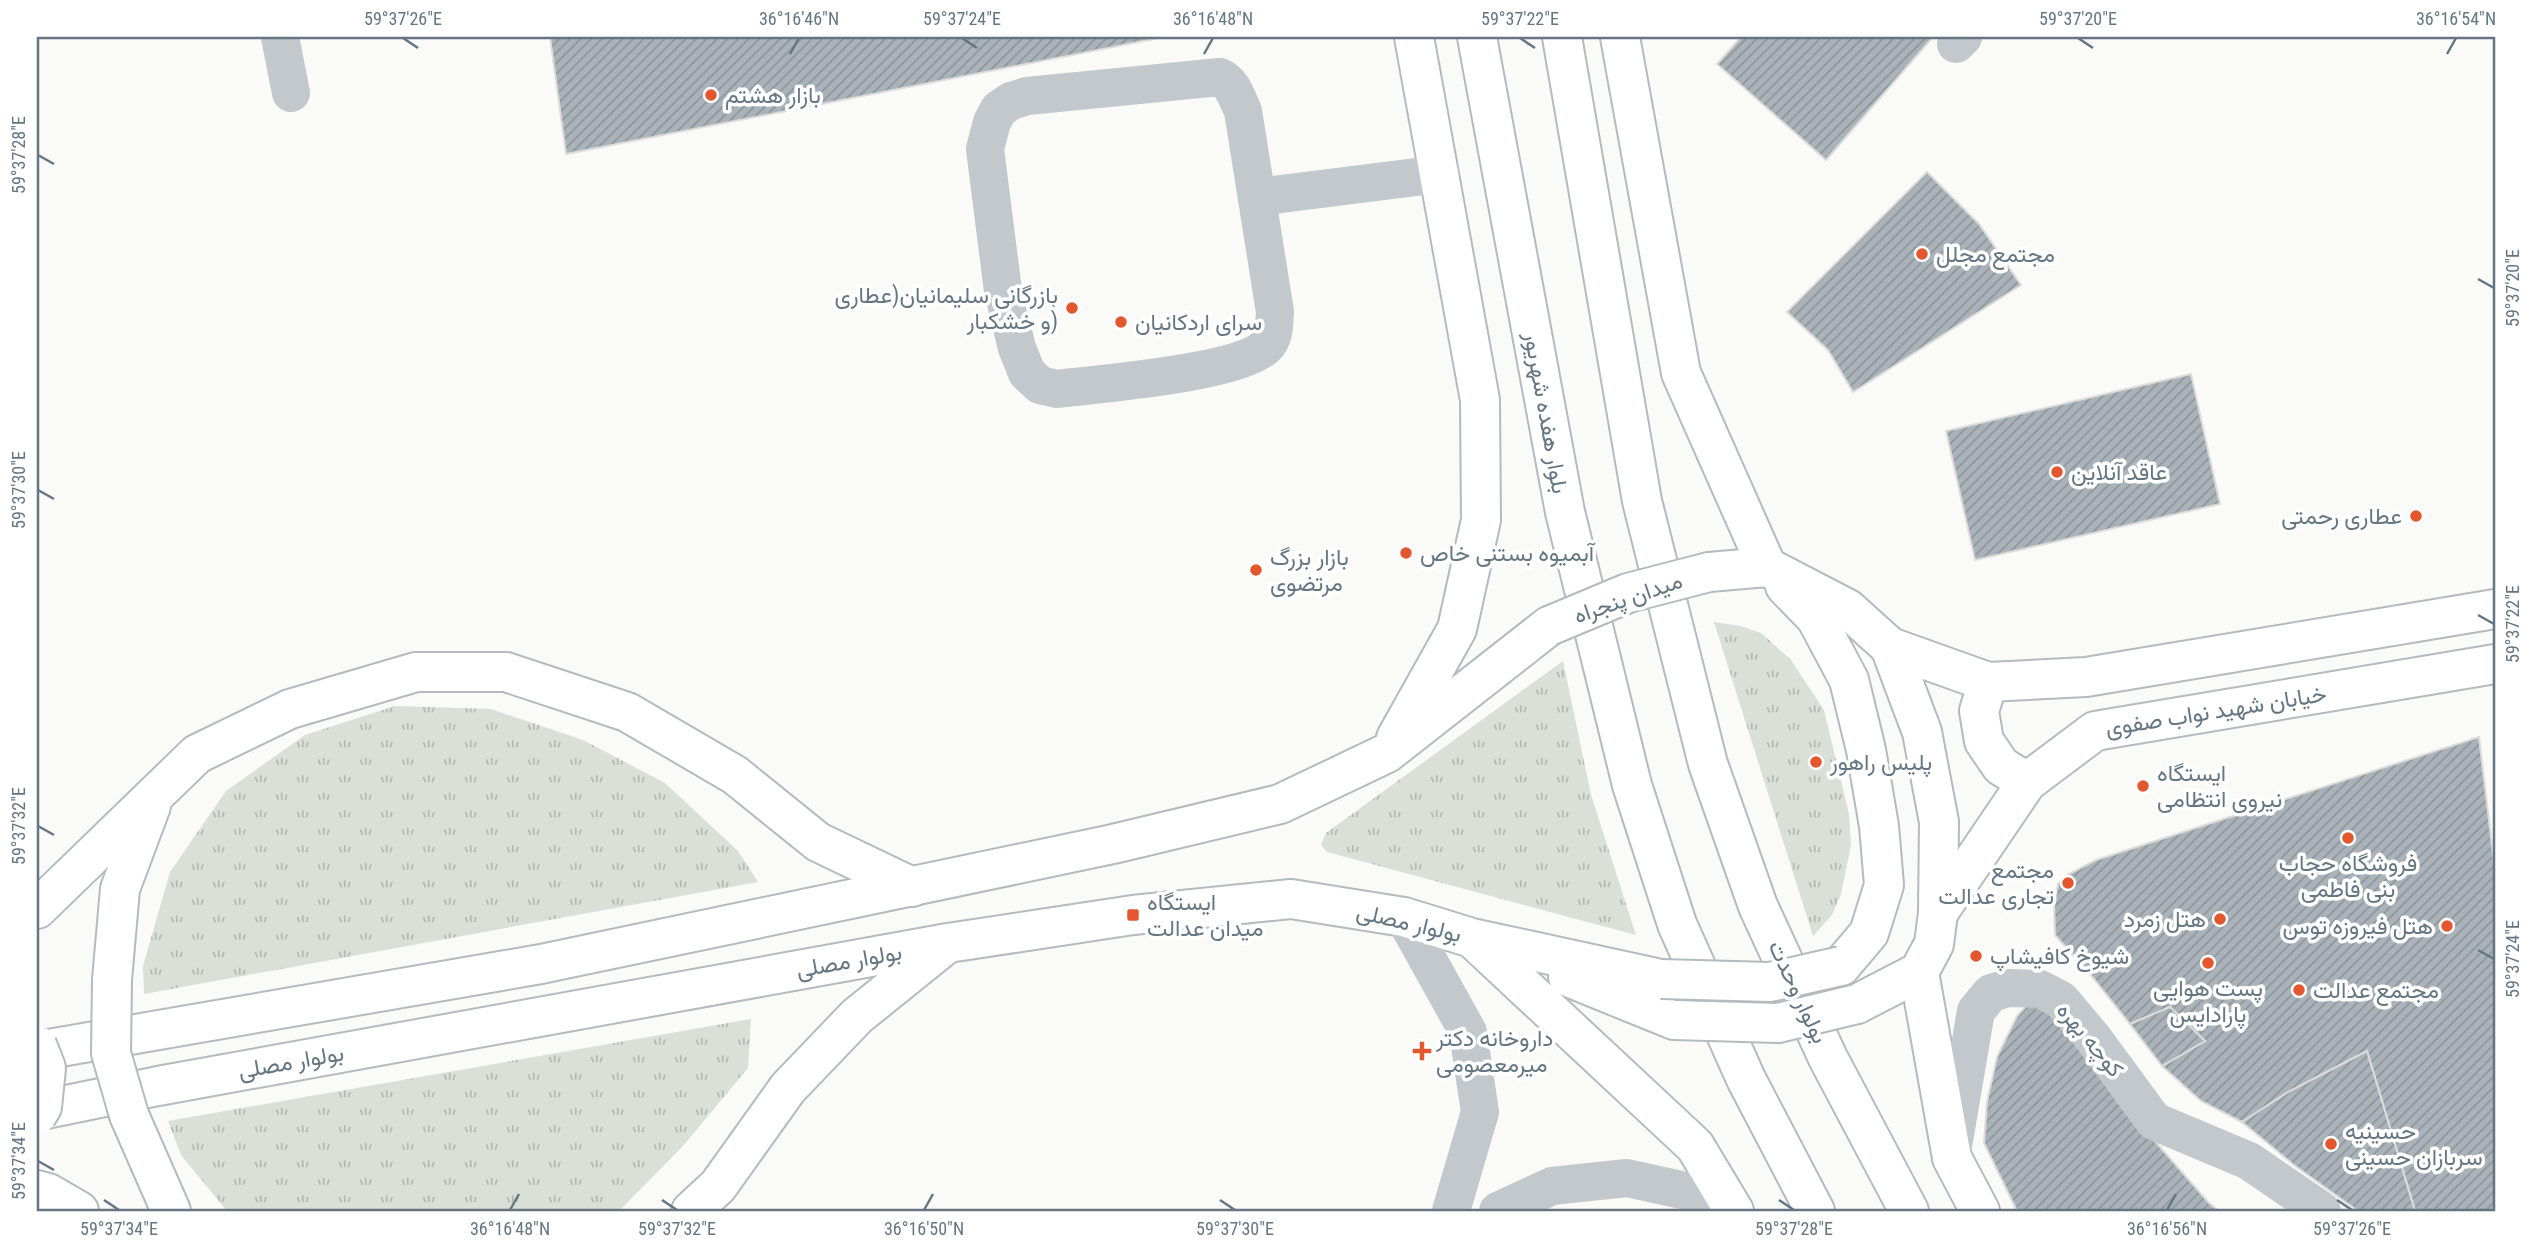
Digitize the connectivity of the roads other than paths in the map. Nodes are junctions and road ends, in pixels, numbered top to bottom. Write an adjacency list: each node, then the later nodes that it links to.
1 (280, 37): 6 (street)
2 (1414, 37): 7 (main road)
3 (1477, 37): 35 (main road, بلوار هفده شهریور)
4 (1562, 37): 36 (main road, بولوار وحدت)
5 (1620, 37): 9 (main road)
6 (291, 93)
7 (1440, 174): 8 (street); 14 (main road)
8 (1257, 197): 8 (street)
9 (1766, 567): 11 (main road); 14 (main road, میدان پنجراه, bridge); 21 (main road, بولوار مصلی, bridge)
10 (2495, 609): 13 (main road)
11 (1890, 647): 13 (main road); 19 (main road)
12 (2495, 664): 15 (main road, خیابان شهید نواب صفوی)
13 (1988, 682): 15 (main road)
14 (1387, 753): 17 (main road)
15 (2027, 782): 19 (main road, خیابان شهید نواب صفوی)
16 (155, 797): 17 (main road); 18 (main road); 31 (main road, bridge)
17 (912, 887): 25 (main road)
18 (37, 909)
19 (1938, 913): 23 (main road)
20 (1404, 917): 21 (main road, بولوار مصلی); 22 (main road, بولوار مصلی); 33 (street)
21 (1472, 938): 23 (main road, bridge); 29 (main road)
22 (948, 943): 26 (main road, بولوار مصلی); 32 (main road)
23 (1919, 972): 27 (main road)
24 (37, 1045): 26 (main road, bridge)
25 (37, 1051)
26 (37, 1113)
27 (1952, 1158): 37 (main road); 38 (street, کوچه بهره)
28 (37, 1190): 30 (main road)
29 (1731, 1205): 34 (street)
30 (79, 1211)
31 (171, 1211)
32 (691, 1211)
33 (1451, 1211)
34 (1499, 1211)
35 (1815, 1211)
36 (1909, 1211)
37 (1980, 1211)
38 (2322, 1211)

